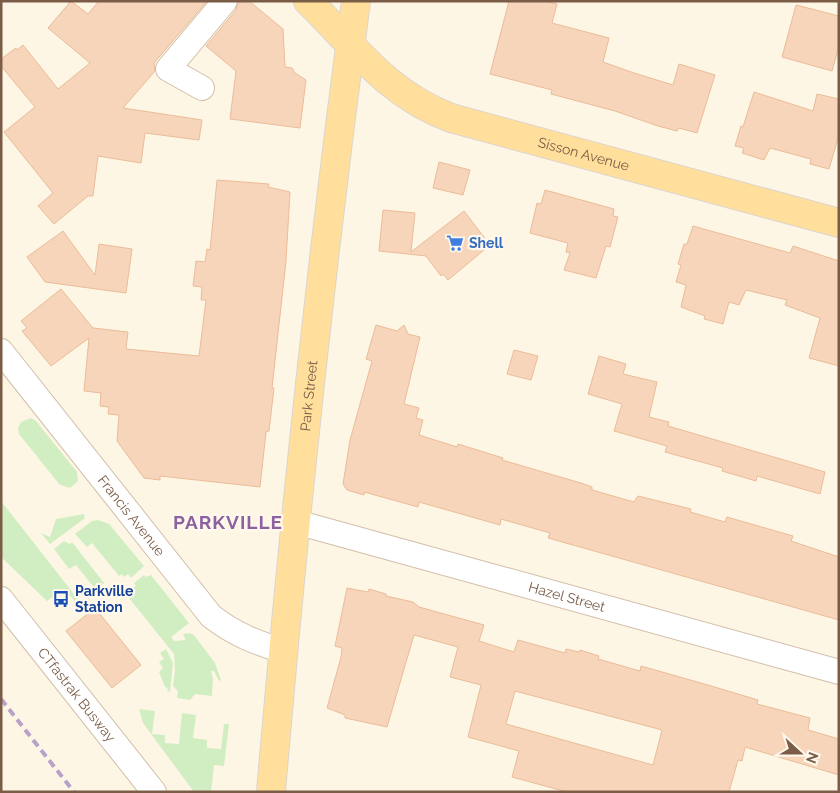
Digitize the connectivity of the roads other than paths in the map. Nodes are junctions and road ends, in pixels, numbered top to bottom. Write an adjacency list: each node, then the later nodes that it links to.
1 (225, 1): 5 (street)
2 (308, 1): 4 (main road, Sisson Avenue)
3 (356, 1): 4 (main road, Park Street)
4 (350, 45): 6 (main road, Sisson Avenue); 8 (main road, Park Street)
5 (202, 88)
6 (839, 223)
7 (1, 352): 10 (street, Francis Avenue)
8 (296, 522): 10 (main road, Park Street); 11 (street, Hazel Street)
9 (1, 599): 12 (street, CTfastrak Busway)
10 (284, 651): 13 (main road, Park Street)
11 (839, 672)
12 (154, 792)
13 (271, 792)

